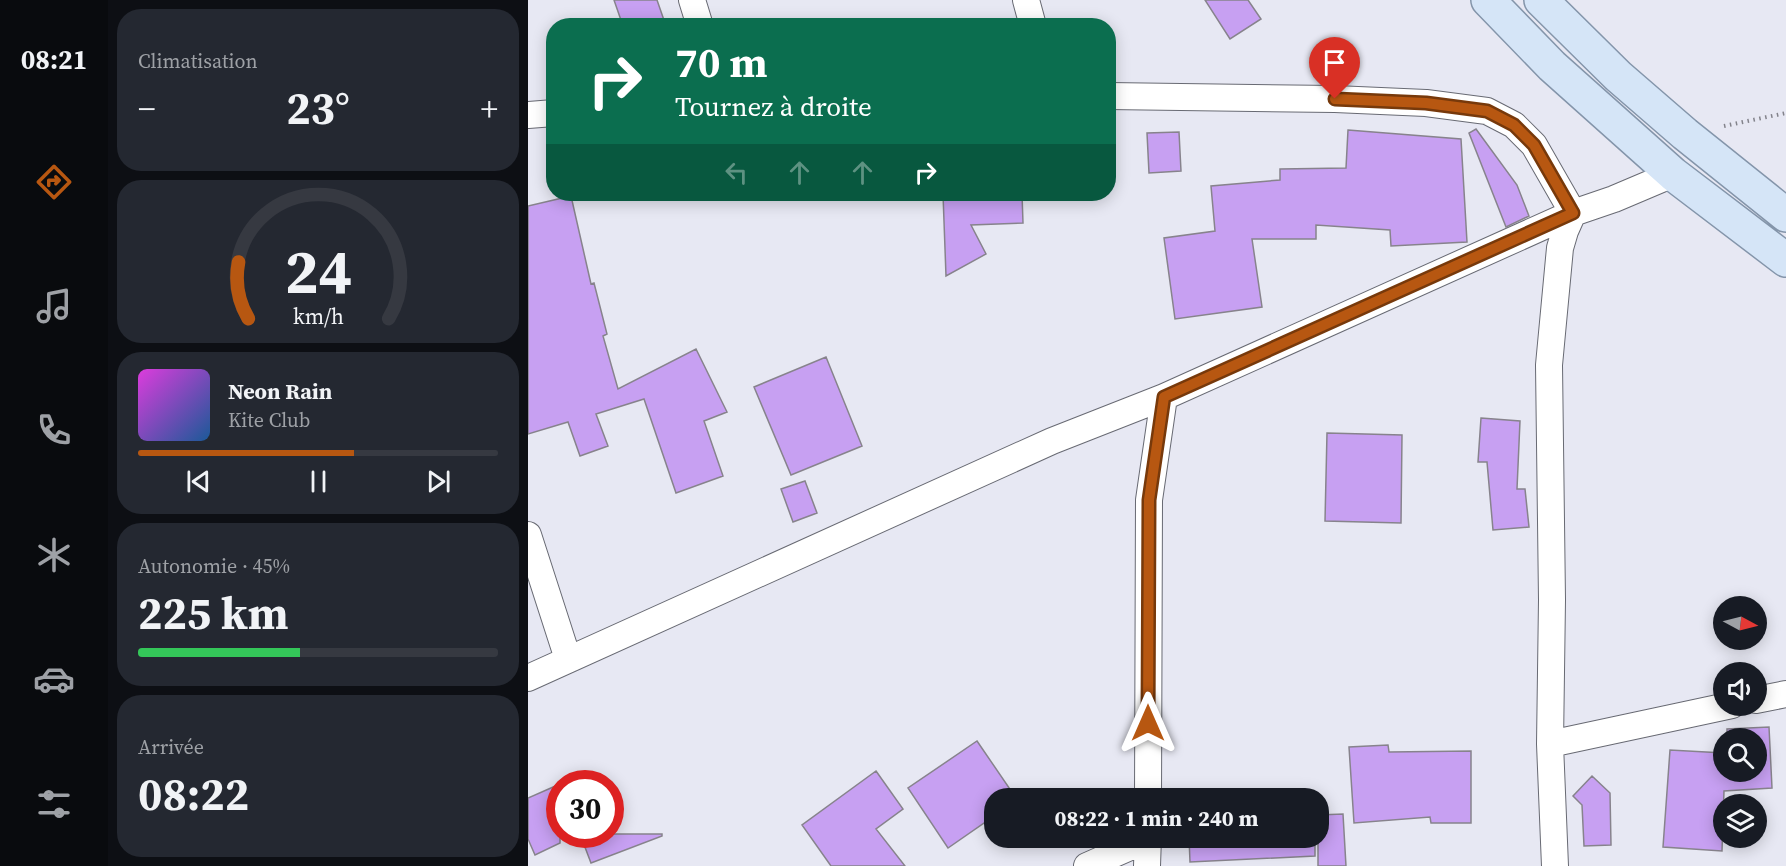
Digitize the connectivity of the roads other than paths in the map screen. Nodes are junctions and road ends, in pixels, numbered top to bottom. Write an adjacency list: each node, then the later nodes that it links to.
1 (692, 0): 5 (street)
2 (1026, 0): 6 (street)
3 (1488, 0): 10 (main road)
4 (1541, 0): 12 (main road)
5 (698, 18)
6 (1031, 18)
7 (1116, 96): 11 (street)
8 (546, 114): 9 (street)
9 (528, 115)
10 (1673, 174): 11 (street); 13 (main road)
11 (1573, 213): 14 (street); 21 (street)
12 (1786, 215)
13 (1786, 260)
14 (1164, 397): 16 (street); 22 (street)
15 (528, 535): 16 (street)
16 (568, 659): 17 (street)
17 (528, 678)
18 (1786, 694): 19 (street)
19 (1767, 698)
20 (1713, 709): 21 (street)
21 (1550, 744): 27 (street)
22 (1148, 788)
23 (1126, 848): 25 (street)
24 (1148, 848): 26 (street)
25 (1087, 866)
26 (1148, 866)
27 (1555, 866)

